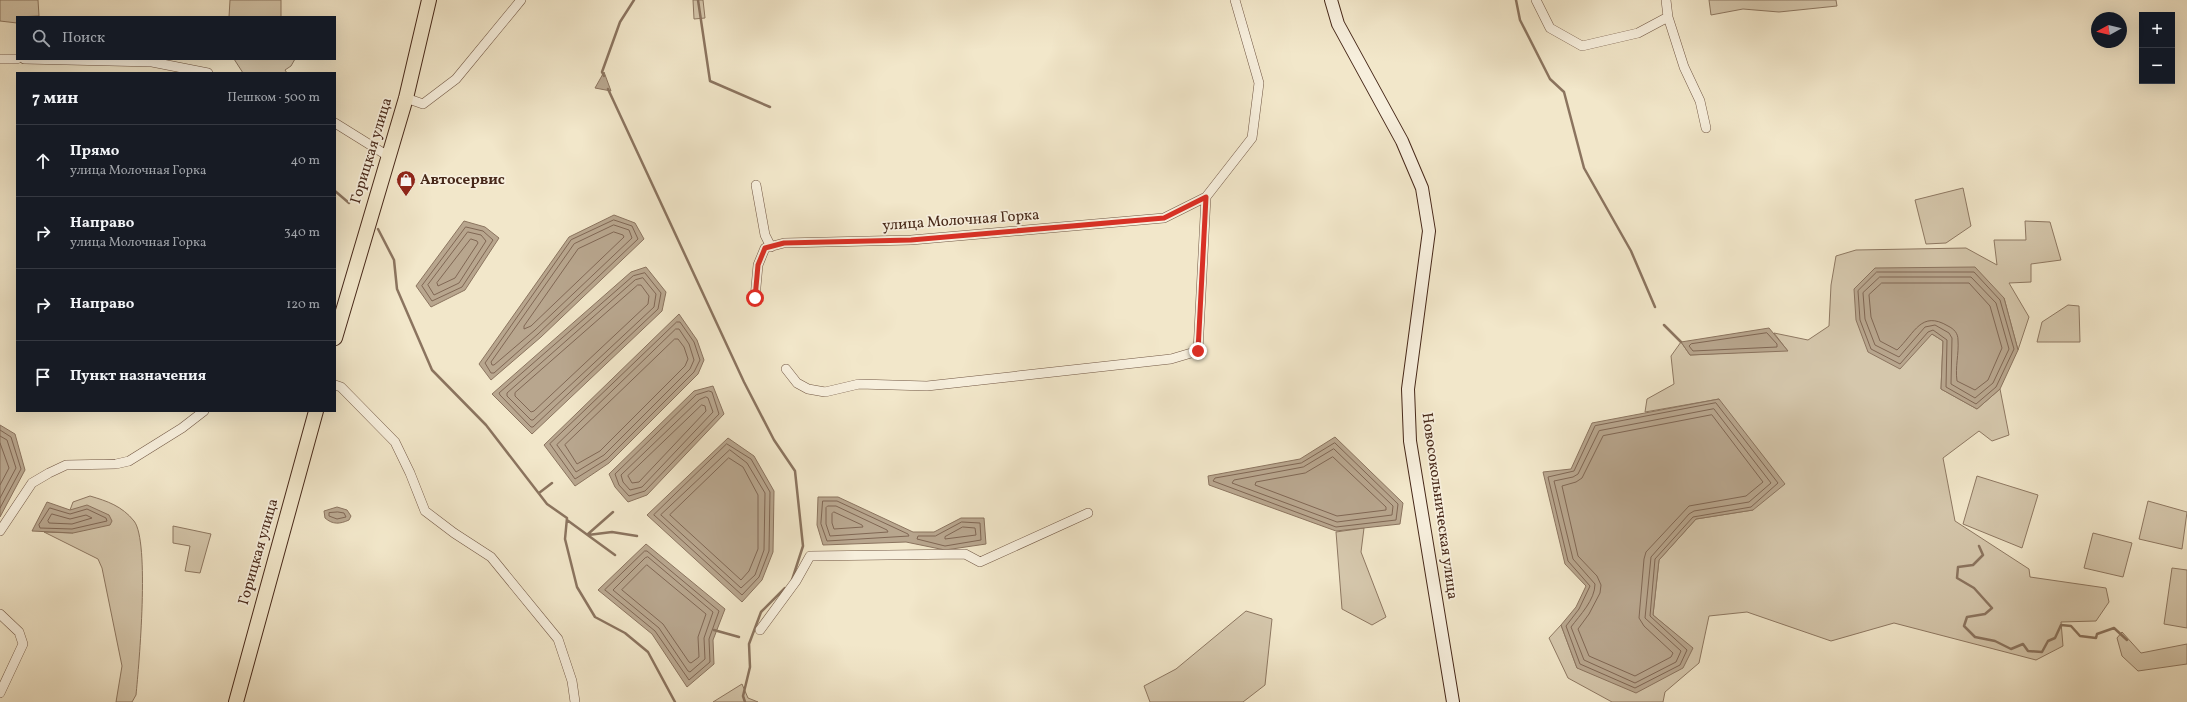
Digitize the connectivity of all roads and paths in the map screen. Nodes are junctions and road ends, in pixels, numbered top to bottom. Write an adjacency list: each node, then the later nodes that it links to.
1 (429, 0): 12 (main road, Горицкая улица)
2 (521, 0): 12 (street)
3 (1236, 0): 17 (street)
4 (1331, 0): 33 (main road, Новосокольническая улица)
5 (1536, 0): 7 (street)
6 (1666, 0): 7 (street)
7 (1668, 17): 14 (street)
8 (0, 59): 9 (street)
9 (16, 59)
10 (67, 60): 11 (street)
11 (203, 72)
12 (406, 98): 15 (main road, Горицкая улица)
13 (336, 124): 15 (street)
14 (1706, 128)
15 (388, 156): 20 (main road, Горицкая улица)
16 (756, 185): 18 (street)
17 (1206, 197): 18 (street, улица Молочная Горка); 22 (street)
18 (770, 247): 19 (street)
19 (755, 298)
20 (338, 313): 21 (main road, Горицкая улица)
21 (336, 330)
22 (786, 369)
23 (336, 385): 32 (street)
24 (203, 412): 27 (street)
25 (316, 412): 31 (main road, Горицкая улица)
26 (1088, 513): 29 (street)
27 (0, 531)
28 (0, 614): 30 (street)
29 (760, 630)
30 (0, 693)
31 (236, 702)
32 (575, 702)
33 (1453, 702)

